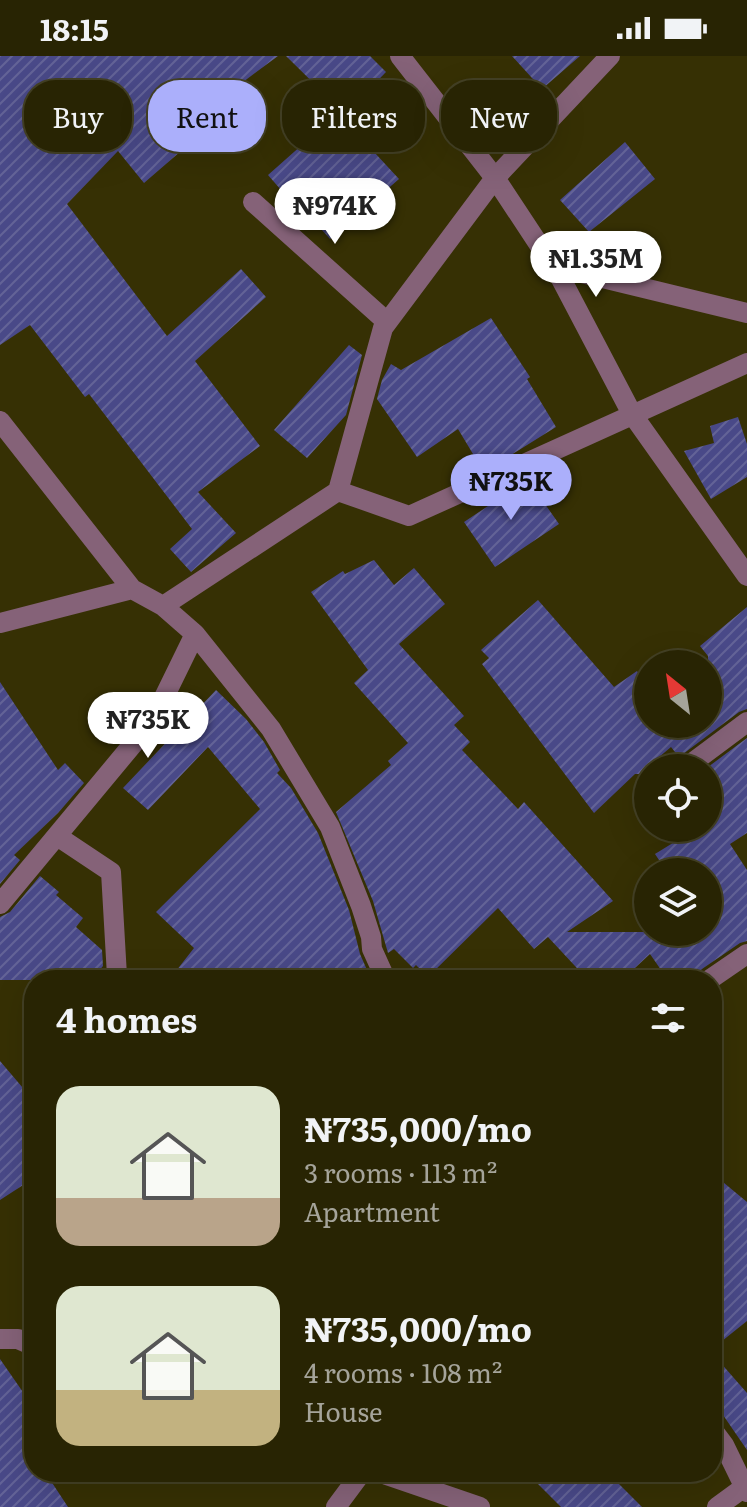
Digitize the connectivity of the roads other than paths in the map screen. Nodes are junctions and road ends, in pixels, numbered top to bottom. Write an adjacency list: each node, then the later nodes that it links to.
1 (400, 56): 3 (street)
2 (610, 56): 3 (street)
3 (495, 178): 5 (street); 7 (street)
4 (253, 202): 7 (street)
5 (553, 266): 6 (street); 9 (street)
6 (747, 313)
7 (387, 322): 11 (street)
8 (747, 363): 9 (street)
9 (632, 414): 11 (street); 12 (street)
10 (0, 421): 13 (street)
11 (338, 491): 14 (street)
12 (747, 576)
13 (132, 589): 14 (street); 15 (street)
14 (163, 606): 16 (street)
15 (0, 623)
16 (195, 634): 19 (street); 23 (street)
17 (747, 722): 18 (street)
18 (704, 754)
19 (57, 836): 20 (street); 22 (street)
20 (0, 904)
21 (747, 954): 24 (street)
22 (117, 970)
23 (381, 970)
24 (722, 971)
25 (0, 1339): 26 (street)
26 (24, 1342)
27 (722, 1442): 30 (street)
28 (355, 1482): 31 (street)
29 (407, 1482): 32 (street)
30 (745, 1490): 33 (street)
31 (336, 1507)
32 (480, 1507)
33 (717, 1507)

